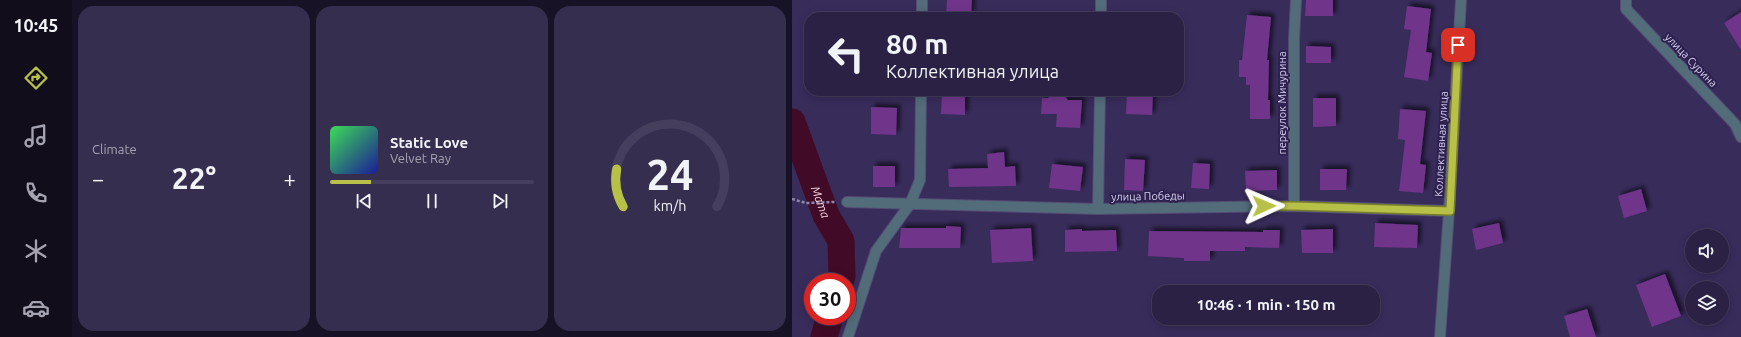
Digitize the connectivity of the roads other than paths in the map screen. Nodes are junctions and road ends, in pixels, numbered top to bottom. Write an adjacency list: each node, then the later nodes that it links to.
1 (922, 0): 6 (street)
2 (1101, 0): 7 (street)
3 (1296, 0): 13 (street, переулок Мичурина)
4 (1461, 0): 15 (street, Коллективная улица)
5 (1626, 0): 10 (street, улица Сурина)
6 (922, 12)
7 (1101, 12)
8 (921, 96): 12 (street)
9 (1100, 96): 14 (street)
10 (1741, 137)
11 (847, 202): 12 (street, улица Победы)
12 (910, 204): 14 (street, улица Победы); 16 (street)
13 (1294, 206): 14 (street, улица Победы); 15 (street, улица Победы)
14 (1098, 209)
15 (1450, 211): 17 (street, Коллективная улица)
16 (848, 337)
17 (1440, 337)

